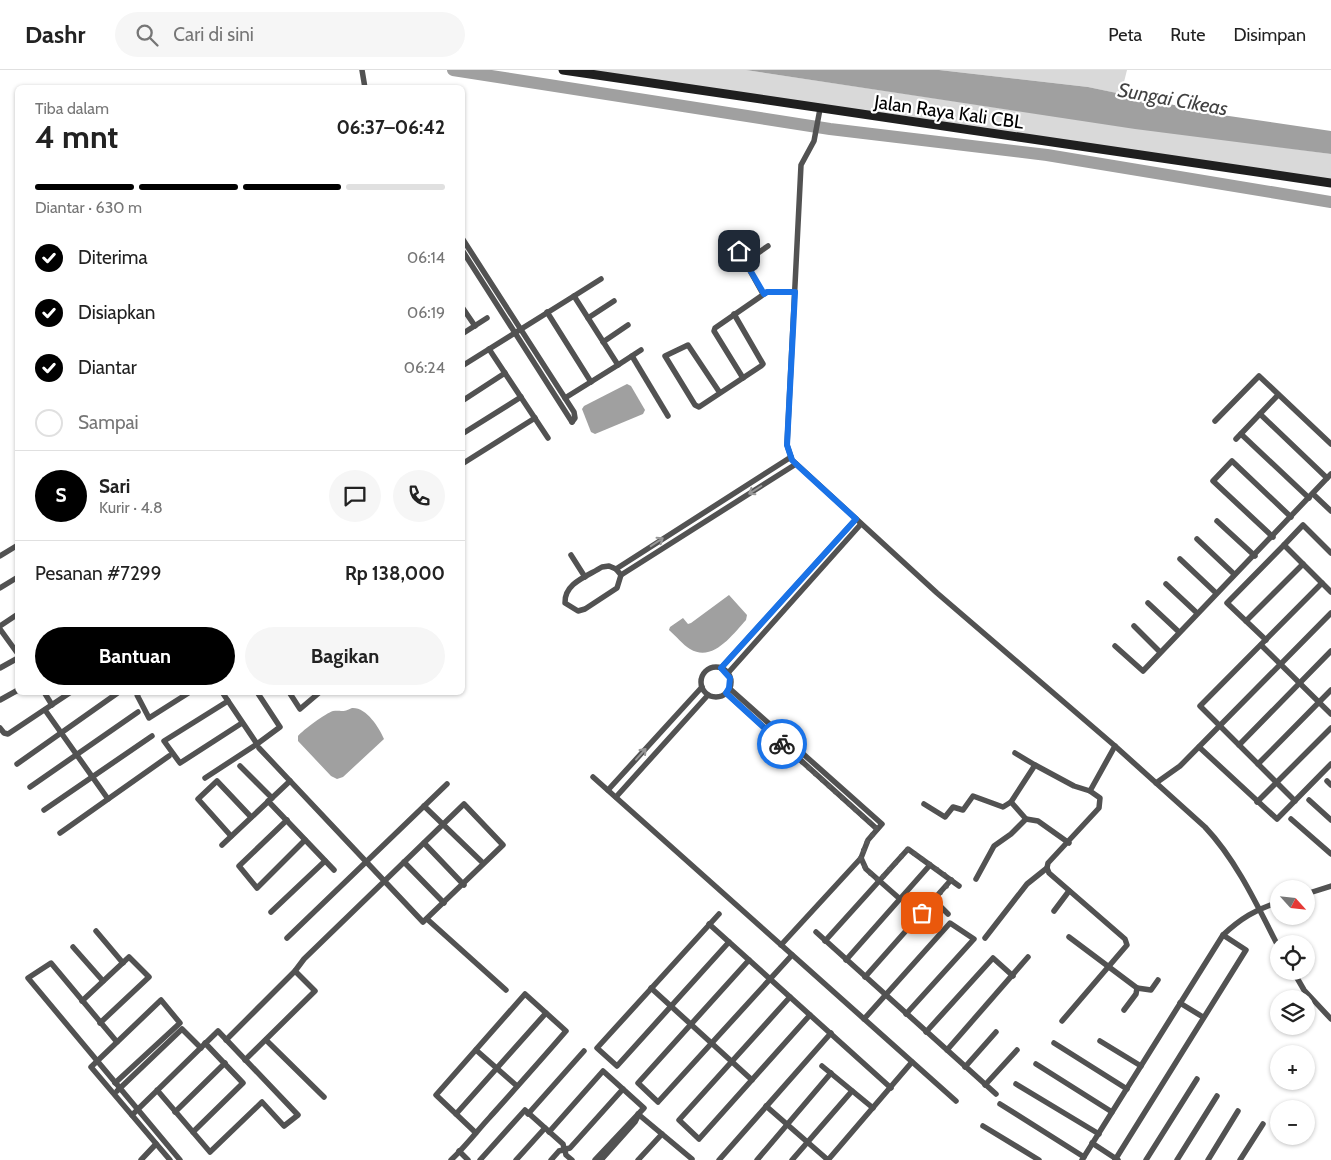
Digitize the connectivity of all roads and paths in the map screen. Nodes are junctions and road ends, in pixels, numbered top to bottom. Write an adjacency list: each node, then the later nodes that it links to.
1 (362, 70): 3 (street)
2 (564, 70): 4 (main road, Jalan Raya Kali CBL)
3 (364, 85)
4 (820, 109): 5 (main road, Jalan Raya Kali CBL); 12 (street)
5 (1331, 183)
6 (465, 243): 23 (street)
7 (768, 246): 10 (street)
8 (739, 251): 10 (street)
9 (465, 254): 23 (street)
10 (745, 262): 13 (street)
11 (601, 279): 14 (street)
12 (795, 292): 13 (street); 48 (street)
13 (764, 294): 18 (street)
14 (574, 296): 17 (street); 20 (street)
15 (614, 301): 20 (street)
16 (465, 311): 22 (street)
17 (547, 312): 23 (street); 33 (street)
18 (734, 314): 32 (street); 32 (street)
19 (487, 318): 22 (street)
20 (588, 318): 25 (street)
21 (628, 325): 25 (street)
22 (475, 326): 24 (street)
23 (518, 330): 26 (street); 37 (street); 37 (street)
24 (465, 332)
25 (603, 342): 30 (street)
26 (490, 349): 29 (street); 31 (street)
27 (641, 350): 28 (street)
28 (632, 356): 30 (street); 40 (street)
29 (465, 364)
30 (618, 365): 33 (street)
31 (505, 373): 36 (street); 38 (street)
32 (743, 378): 34 (street)
33 (591, 382): 37 (street)
34 (720, 393): 34 (street)
35 (1278, 395): 39 (street); 42 (street); 47 (street)
36 (521, 397): 41 (street); 43 (street)
37 (565, 398)
38 (465, 399)
39 (1260, 414): 44 (street); 51 (street)
40 (668, 416)
41 (535, 418): 45 (street); 49 (street)
42 (1215, 421)
43 (465, 432)
44 (1241, 434): 46 (street); 52 (street)
45 (548, 438)
46 (1236, 439)
47 (1331, 444)
48 (791, 457): 50 (street); 54 (street)
49 (465, 462)
50 (796, 464): 56 (street); 58 (street, one-way to 58)
51 (1330, 476): 52 (street)
52 (1311, 496): 53 (street); 55 (street)
53 (1331, 511)
54 (698, 516): 58 (street); 70 (street, one-way to 54)
55 (1291, 517): 60 (street); 60 (street)
56 (856, 519): 59 (street); 98 (street)
57 (1217, 520): 67 (street)
58 (703, 523): 72 (street)
59 (862, 524): 99 (street); 130 (street)
60 (1273, 537): 67 (street)
61 (1198, 539): 71 (street)
62 (1284, 546): 64 (street); 69 (street); 84 (street)
63 (15, 547): 66 (street)
64 (1331, 552)
65 (571, 555): 73 (street)
66 (0, 556)
67 (1255, 556): 71 (street)
68 (1180, 560): 79 (street)
69 (1303, 564): 75 (street); 84 (street)
70 (616, 569): 72 (street); 73 (street)
71 (1234, 574): 79 (street)
72 (621, 575): 73 (street)
73 (585, 577)
74 (15, 579): 77 (street)
75 (1322, 583): 78 (street); 89 (street)
76 (1166, 584): 81 (street)
77 (0, 588)
78 (1331, 592)
79 (1216, 593): 81 (street)
80 (1148, 603): 87 (street)
81 (1197, 613): 87 (street)
82 (1331, 613): 96 (street)
83 (15, 616): 86 (street)
84 (1246, 621): 89 (street)
85 (1134, 626): 93 (street)
86 (0, 627): 88 (street)
87 (1179, 632): 93 (street)
88 (2, 636): 92 (street)
89 (1266, 640): 90 (street)
90 (1261, 645): 96 (street); 123 (street)
91 (1115, 646): 93 (street)
92 (15, 652)
93 (1160, 652)
94 (1331, 652): 100 (street)
95 (15, 656): 97 (street)
96 (1280, 664): 100 (street); 123 (street)
97 (0, 668)
98 (721, 668): 99 (street); 101 (street)
99 (728, 673): 103 (street)
100 (1300, 683): 117 (street); 128 (street)
101 (702, 687): 114 (street); 148 (street, one-way to 101)
102 (1331, 690): 117 (street)
103 (728, 691): 114 (street); 173 (street)
104 (15, 692): 115 (street)
105 (46, 695): 118 (street)
106 (67, 695): 118 (street)
107 (115, 695): 126 (street)
108 (137, 695): 109 (street)
109 (185, 695)
110 (224, 695): 116 (street)
111 (259, 695): 129 (street)
112 (292, 695): 113 (street)
113 (316, 695)
114 (708, 695): 150 (street)
115 (0, 700)
116 (228, 700): 122 (street); 122 (street)
117 (1319, 702): 121 (street); 137 (street)
118 (52, 705): 119 (street)
119 (45, 710): 124 (street); 126 (street)
120 (138, 712): 133 (street)
121 (1331, 714)
122 (242, 723): 129 (street)
123 (1220, 726): 128 (street); 131 (street)
124 (0, 728)
125 (1331, 728): 144 (street)
126 (61, 733): 133 (street); 135 (street)
127 (152, 736): 140 (street)
128 (1239, 745): 137 (street)
129 (258, 746): 142 (street); 143 (street)
130 (1115, 746): 145 (street); 149 (street)
131 (1199, 747): 145 (street); 156 (street)
132 (1015, 753): 136 (street)
133 (77, 755): 140 (street); 147 (street)
134 (169, 756): 151 (street)
135 (17, 764)
136 (1035, 764): 149 (street); 155 (street)
137 (1258, 764): 144 (street)
138 (1331, 764): 153 (street)
139 (240, 766): 152 (street)
140 (92, 777): 151 (street); 159 (street)
141 (593, 777): 148 (street)
142 (205, 778)
143 (290, 781): 152 (street); 175 (street)
144 (1277, 782): 153 (street); 156 (street)
145 (1156, 783): 194 (street)
146 (447, 784): 158 (street)
147 (30, 787)
148 (608, 790): 150 (street)
149 (1090, 791): 170 (street)
150 (616, 797): 210 (street)
151 (108, 799): 166 (street)
152 (270, 799): 160 (street); 163 (street)
153 (1295, 800): 156 (street)
154 (1309, 800): 164 (street)
155 (1011, 802): 157 (street); 162 (street)
156 (1257, 802)
157 (924, 804)
158 (424, 806): 165 (street); 175 (street)
159 (44, 810)
160 (251, 818): 167 (street); 167 (street)
161 (1291, 818): 172 (street)
162 (1026, 819): 170 (street); 181 (street)
163 (287, 820): 168 (street); 168 (street)
164 (1331, 820)
165 (443, 824): 169 (street); 177 (street); 177 (street)
166 (60, 833)
167 (231, 836): 171 (street)
168 (306, 840): 174 (street)
169 (424, 843): 176 (street); 185 (street)
170 (1069, 843): 179 (street)
171 (222, 845)
172 (1331, 854)
173 (860, 858): 184 (street); 210 (street)
174 (325, 861): 180 (street); 196 (street)
175 (366, 862): 183 (street); 206 (street)
176 (404, 862): 183 (street); 192 (street)
177 (483, 863): 185 (street)
178 (930, 865): 182 (street); 184 (street); 190 (street)
179 (1046, 868): 188 (street); 207 (street)
180 (334, 870)
181 (976, 878)
182 (952, 880): 186 (street); 191 (street)
183 (384, 881): 199 (street); 218 (street)
184 (879, 881): 190 (street); 208 (street)
185 (464, 885): 192 (street)
186 (959, 886)
187 (1331, 886): 189 (street)
188 (1069, 890): 195 (street); 217 (street)
189 (1315, 891)
190 (900, 899): 215 (street)
191 (934, 900): 198 (street); 220 (street)
192 (444, 903): 199 (street)
193 (1270, 905): 194 (street)
194 (1258, 908): 203 (street); 204 (street)
195 (1054, 911)
196 (271, 912)
197 (719, 914): 200 (street)
198 (948, 914)
199 (427, 919): 227 (street)
200 (710, 924): 209 (street); 225 (street)
201 (96, 931): 216 (street)
202 (816, 932): 208 (street)
203 (1223, 935): 231 (street); 237 (street)
204 (1272, 935)
205 (1069, 936): 217 (street)
206 (287, 938)
207 (985, 938)
208 (825, 941): 215 (street)
209 (730, 942): 214 (street); 232 (street)
210 (781, 945): 212 (street)
211 (73, 947): 224 (street)
212 (792, 955): 221 (street); 238 (street)
213 (1028, 957): 219 (street)
214 (749, 960): 221 (street); 242 (street)
215 (846, 960): 220 (street)
216 (123, 963): 224 (street); 241 (street)
217 (1109, 968): 226 (street); 240 (street)
218 (295, 971): 246 (street); 247 (street)
219 (1012, 976): 243 (street); 254 (street)
220 (865, 977): 229 (street)
221 (770, 979): 228 (street); 250 (street)
222 (1158, 980): 226 (street)
223 (1298, 980): 239 (street)
224 (103, 981): 230 (street)
225 (651, 988): 232 (street); 232 (street)
226 (1138, 988): 233 (street)
227 (506, 990)
228 (790, 996): 236 (street); 259 (street)
229 (886, 996): 235 (street); 235 (street); 238 (street)
230 (82, 1001): 241 (street); 258 (street)
231 (1180, 1003): 237 (street); 265 (street)
232 (671, 1007): 242 (street)
233 (1124, 1010)
234 (546, 1013): 253 (street); 266 (street); 273 (street)
235 (906, 1014): 243 (street)
236 (810, 1015): 245 (street); 269 (street)
237 (1203, 1017): 311 (street)
238 (864, 1019): 260 (street)
239 (1331, 1019)
240 (1062, 1021)
241 (100, 1023): 249 (street)
242 (691, 1024): 250 (street); 250 (street)
243 (926, 1032): 254 (street)
244 (996, 1032): 264 (street)
245 (830, 1033): 274 (street); 285 (street)
246 (226, 1040): 252 (street); 257 (street)
247 (266, 1040): 257 (street); 282 (street)
248 (1100, 1041): 265 (street)
249 (117, 1042): 258 (street); 272 (street)
250 (712, 1043): 259 (street)
251 (1054, 1043): 275 (street)
252 (203, 1045): 261 (street); 272 (street); 276 (street)
253 (476, 1050): 266 (street); 291 (street)
254 (946, 1050): 264 (street)
255 (1017, 1050): 271 (street)
256 (584, 1051): 292 (street)
257 (245, 1060): 299 (street)
258 (97, 1061): 272 (street); 279 (street)
259 (732, 1061): 269 (street); 269 (street)
260 (912, 1062): 274 (street); 283 (street)
261 (225, 1063): 289 (street); 299 (street)
262 (1036, 1064): 290 (street)
263 (822, 1066): 267 (street)
264 (965, 1066): 271 (street)
265 (1141, 1066): 275 (street)
266 (497, 1068): 273 (street); 291 (street)
267 (831, 1074): 278 (street); 295 (street)
268 (1197, 1078): 328 (street)
269 (752, 1080)
270 (1016, 1084): 302 (street)
271 (985, 1085): 280 (street)
272 (118, 1086): 279 (street); 287 (street)
273 (517, 1086): 300 (street)
274 (891, 1088): 286 (street)
275 (1127, 1089): 290 (street)
276 (157, 1090): 287 (street); 289 (street)
277 (623, 1090): 293 (street); 298 (street); 306 (street)
278 (852, 1091): 286 (street); 303 (street)
279 (114, 1094): 294 (street)
280 (996, 1094)
281 (1217, 1096): 329 (street)
282 (324, 1097)
283 (956, 1101)
284 (1000, 1104): 309 (street)
285 (766, 1106): 295 (street); 324 (street)
286 (873, 1108): 303 (street)
287 (138, 1110): 294 (street); 314 (street)
288 (1238, 1111): 330 (street)
289 (175, 1112): 299 (street)
290 (1112, 1112): 302 (street)
291 (456, 1114): 300 (street)
292 (528, 1114): 298 (street); 317 (street)
293 (638, 1114): 301 (street); 321 (street); 322 (street)
294 (132, 1115): 304 (street)
295 (787, 1124): 303 (street); 325 (street)
296 (1263, 1124): 331 (street)
297 (983, 1126): 327 (street)
298 (547, 1130): 306 (street); 318 (street)
299 (193, 1132)
300 (476, 1133): 307 (street)
301 (662, 1134): 308 (street); 310 (street)
302 (1098, 1134): 305 (street)
303 (808, 1142): 326 (street)
304 (156, 1144): 312 (street); 313 (street)
305 (1092, 1144): 309 (street); 311 (street)
306 (564, 1149): 319 (street); 320 (street)
307 (459, 1151): 315 (street); 316 (street)
308 (640, 1158): 323 (street)
309 (1083, 1158)
310 (692, 1159)
311 (1117, 1159)
312 (141, 1160)
313 (170, 1160)
314 (180, 1160)
315 (451, 1160)
316 (468, 1160)
317 (480, 1160)
318 (516, 1160)
319 (551, 1160)
320 (572, 1160)
321 (595, 1160)
322 (601, 1160)
323 (647, 1160)
324 (719, 1160)
325 (757, 1160)
326 (792, 1160)
327 (1039, 1160)
328 (1146, 1160)
329 (1177, 1160)
330 (1208, 1160)
331 (1240, 1160)

